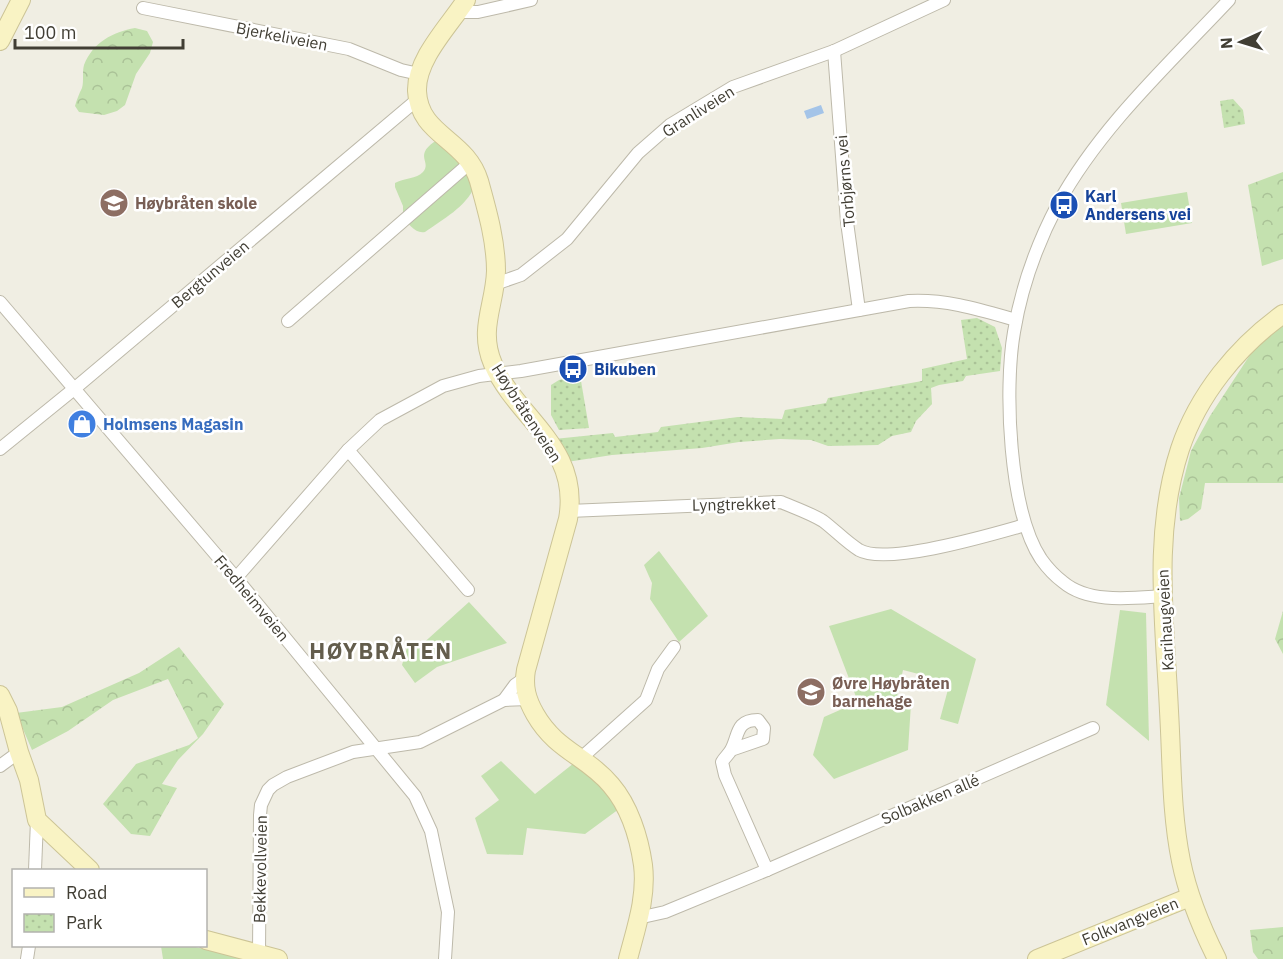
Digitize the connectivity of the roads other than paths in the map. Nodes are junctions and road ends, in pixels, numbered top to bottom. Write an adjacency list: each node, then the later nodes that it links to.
1 (21, 0): 7 (street)
2 (531, 0): 5 (street)
3 (944, 0): 8 (street, Granliveien)
4 (1229, 0): 16 (street)
5 (462, 6): 9 (street, Høybråtenveien)
6 (143, 8): 9 (street, Bjerkeliveien)
7 (0, 41)
8 (834, 51): 12 (street, Granliveien); 14 (street, Torbjørns vei)
9 (419, 74): 10 (street, Høybråtenveien)
10 (418, 99): 11 (street, Høybråtenveien); 19 (street, Bergtunveien)
11 (471, 162): 12 (street, Høybråtenveien); 17 (street)
12 (495, 284): 18 (street, Høybråtenveien)
13 (0, 302): 19 (street, Fredheimveien)
14 (859, 310): 16 (street); 18 (street)
15 (1283, 314): 26 (street, Karihaugveien)
16 (1016, 320): 23 (street)
17 (288, 321)
18 (498, 373): 21 (street); 22 (street, Høybråtenveien)
19 (74, 389): 20 (street, Bergtunveien); 24 (street, Fredheimveien)
20 (0, 449)
21 (348, 450): 24 (street); 25 (street)
22 (569, 511): 23 (street, Lyngtrekket); 28 (street, Høybråtenveien)
23 (1025, 525): 26 (street)
24 (236, 578): 33 (street, Fredheimveien)
25 (468, 590)
26 (1164, 596): 42 (street, Karihaugveien)
27 (674, 646): 36 (street)
28 (525, 678): 30 (street, Høybråtenveien); 31 (street, Bekkevollveien)
29 (0, 695): 35 (street)
30 (528, 699): 31 (street, Bekkevollveien); 36 (street, Høybråtenveien)
31 (504, 700): 33 (street, Bekkevollveien)
32 (1093, 728): 41 (street, Solbakken allé)
33 (377, 748): 45 (street, Bekkevollveien); 46 (street, Fredheimveien)
34 (731, 750): 41 (street)
35 (19, 752): 37 (street); 38 (street)
36 (580, 759): 43 (street, Høybråtenveien)
37 (0, 766)
38 (37, 820): 39 (street); 40 (street)
39 (35, 869)
40 (89, 869)
41 (767, 870): 43 (street, Solbakken allé)
42 (1190, 897): 48 (street, Folkvangveien); 49 (street, Karihaugveien)
43 (639, 915): 47 (street, Høybråtenveien)
44 (207, 940): 45 (street)
45 (266, 957)
46 (445, 959)
47 (628, 959)
48 (1037, 959)
49 (1217, 959)

